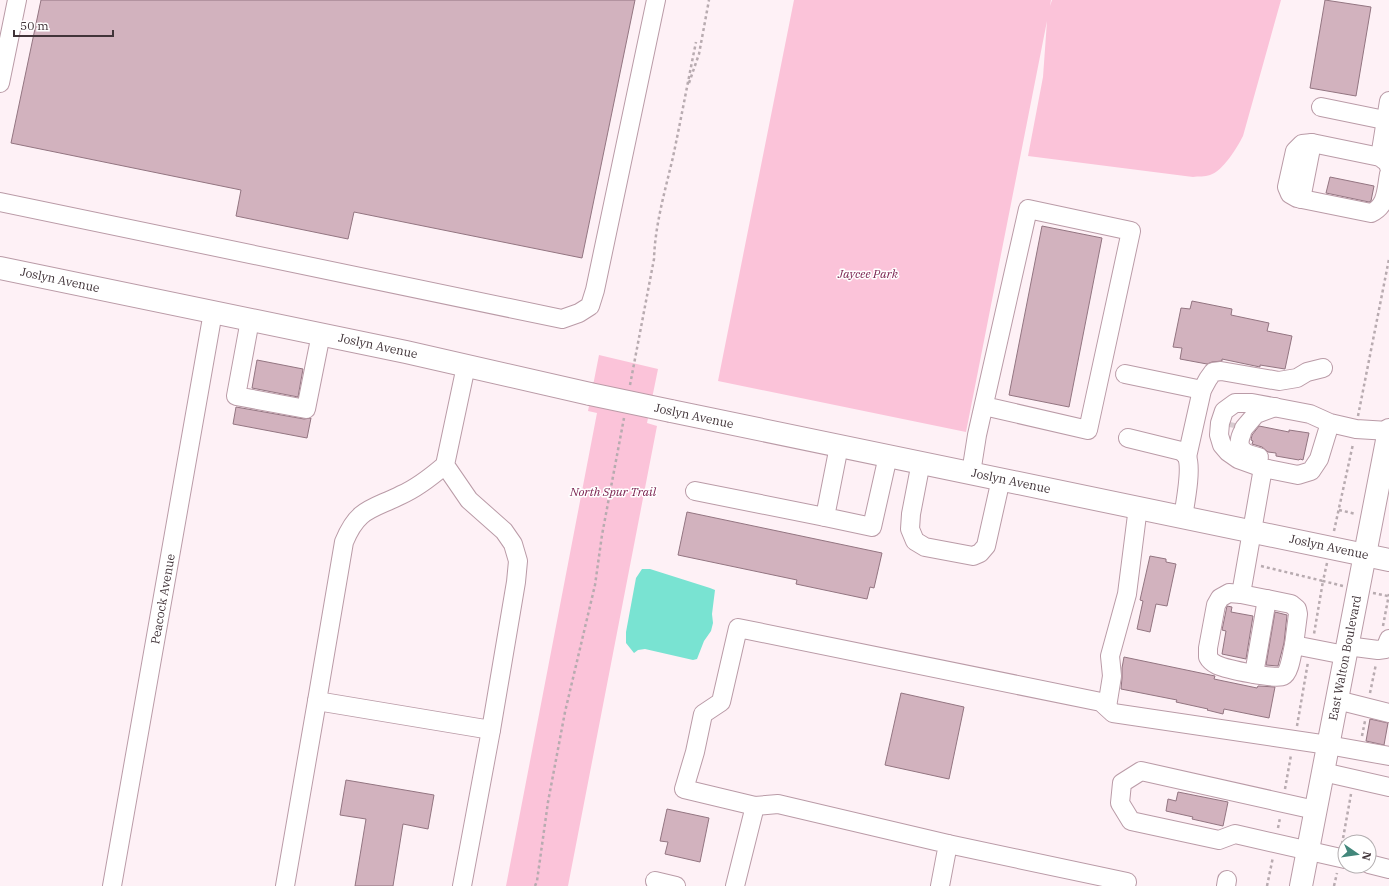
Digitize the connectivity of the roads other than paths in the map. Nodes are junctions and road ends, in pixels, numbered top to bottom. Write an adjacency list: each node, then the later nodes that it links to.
1 (17, 0): 3 (street)
2 (656, 0): 9 (street)
3 (0, 83)
4 (1389, 101): 6 (street)
5 (1321, 108): 6 (street)
6 (1388, 121): 7 (street)
7 (1385, 162): 8 (street)
8 (1389, 174)
9 (0, 202)
10 (0, 268): 11 (main road, Joslyn Avenue)
11 (213, 312): 12 (main road, Joslyn Avenue); 63 (street, Peacock Avenue)
12 (250, 320): 13 (main road, Joslyn Avenue); 13 (street)
13 (321, 334): 14 (main road, Joslyn Avenue)
14 (466, 366): 23 (main road, Joslyn Avenue, bridge); 27 (street)
15 (1323, 368): 17 (street)
16 (1125, 374): 17 (street)
17 (1202, 390): 25 (street)
18 (984, 406): 18 (street); 30 (street)
19 (1275, 407): 20 (street); 28 (street); 29 (street)
20 (1330, 423): 21 (street); 28 (street)
21 (1389, 431): 37 (main road, East Walton Boulevard)
22 (1128, 438): 25 (street)
23 (840, 446): 24 (main road, Joslyn Avenue); 34 (street)
24 (888, 456): 26 (main road, Joslyn Avenue); 34 (street)
25 (1187, 457): 35 (street)
26 (921, 462): 30 (main road, Joslyn Avenue); 31 (street)
27 (445, 465): 46 (street); 49 (street)
28 (1313, 467): 29 (street)
29 (1263, 468): 36 (street)
30 (971, 473): 31 (main road, Joslyn Avenue)
31 (1001, 479): 33 (main road, Joslyn Avenue)
32 (695, 491): 34 (street)
33 (1138, 508): 35 (main road, Joslyn Avenue); 47 (street)
34 (825, 516)
35 (1183, 517): 36 (main road, Joslyn Avenue)
36 (1251, 531): 37 (main road, Joslyn Avenue); 39 (street)
37 (1364, 555): 38 (main road, Joslyn Avenue); 43 (main road, East Walton Boulevard)
38 (1389, 560)
39 (1241, 594): 40 (street); 44 (street)
40 (1267, 599): 42 (street); 44 (street)
41 (1389, 639): 43 (street)
42 (1303, 646): 43 (street); 44 (street)
43 (1346, 650): 45 (main road, East Walton Boulevard)
44 (1254, 674)
45 (1337, 700): 48 (street); 50 (main road, East Walton Boulevard)
46 (317, 701): 49 (street); 64 (street)
47 (1107, 707): 50 (street); 54 (street)
48 (1389, 713)
49 (491, 730): 65 (street)
50 (1328, 745): 51 (street); 52 (main road, East Walton Boulevard)
51 (1389, 756)
52 (1323, 772): 53 (street); 55 (main road, East Walton Boulevard)
53 (1389, 787)
54 (755, 806): 56 (street); 67 (street)
55 (1315, 810): 57 (main road, East Walton Boulevard); 57 (street)
56 (948, 844): 62 (street); 68 (street)
57 (1308, 850): 58 (street); 69 (main road, East Walton Boulevard)
58 (1337, 857)
59 (1377, 866): 60 (street)
60 (1389, 869)
61 (655, 881): 66 (street)
62 (1127, 882)
63 (112, 886)
64 (285, 886)
65 (462, 886)
66 (676, 886)
67 (735, 886)
68 (940, 886)
69 (1300, 886)

